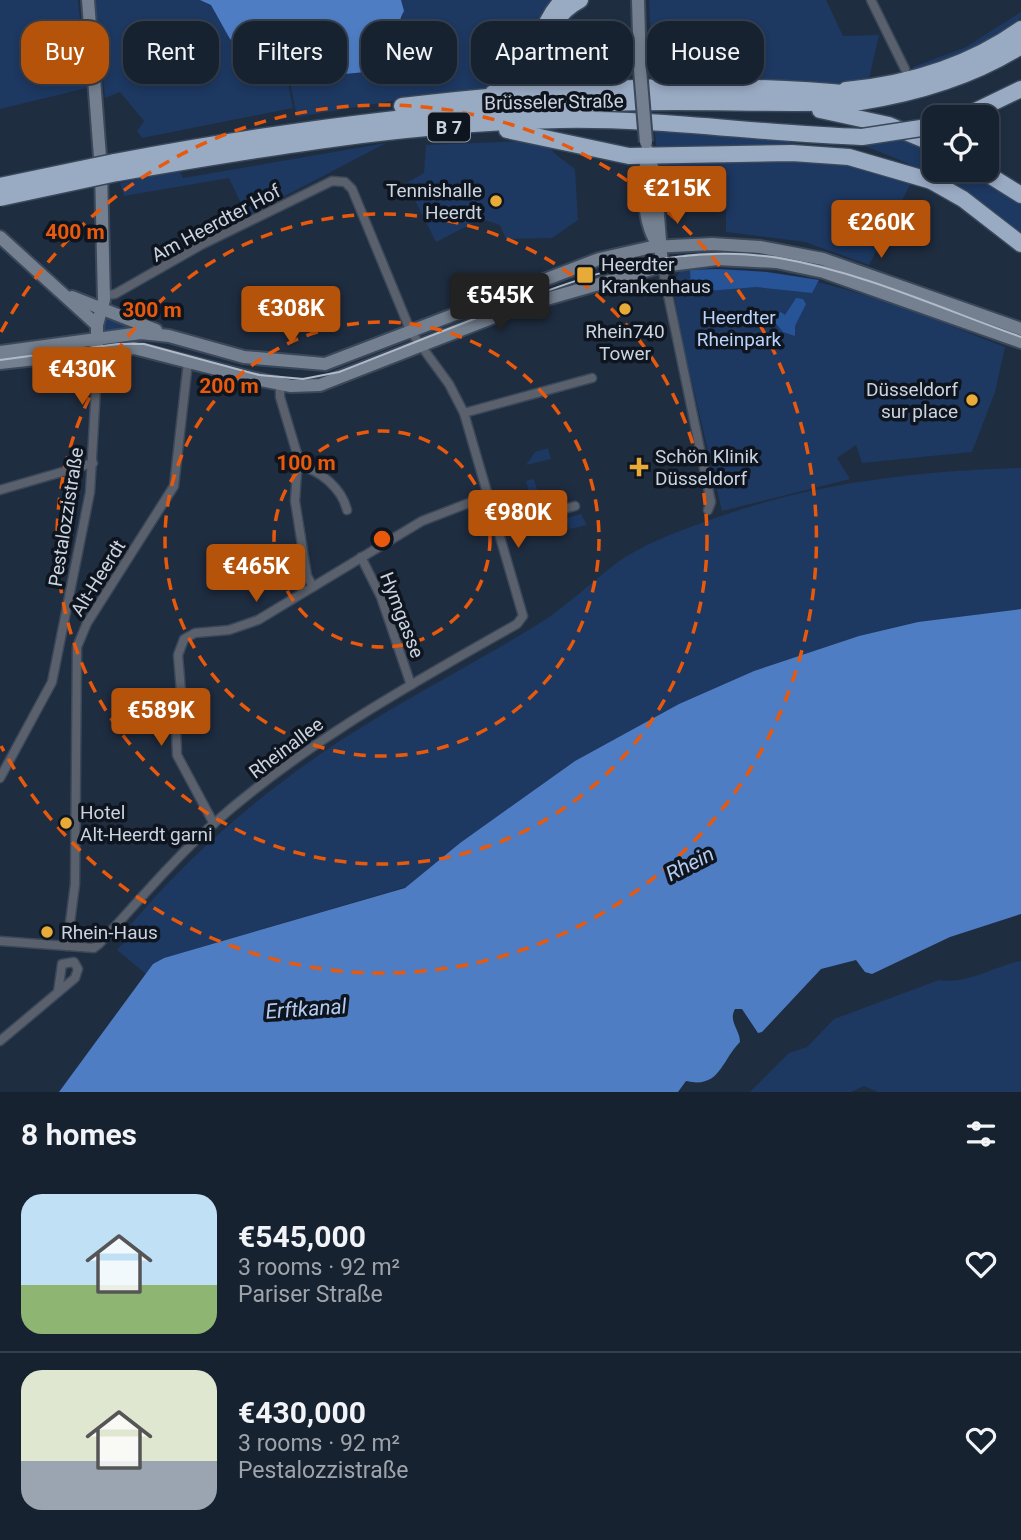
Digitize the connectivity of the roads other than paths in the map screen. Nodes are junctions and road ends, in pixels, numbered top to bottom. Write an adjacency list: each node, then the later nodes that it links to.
1 (88, 0): 34 (main road)
2 (563, 0): 13 (highway)
3 (580, 0): 10 (highway)
4 (638, 0): 21 (main road, bridge)
5 (871, 0): 8 (street)
6 (1021, 29): 11 (highway)
7 (1021, 46): 12 (highway, Brüsseler Straße / B 7)
8 (905, 69)
9 (1021, 89): 15 (highway)
10 (601, 90): 11 (highway); 13 (highway)
11 (833, 92): 12 (highway)
12 (899, 96): 14 (highway, Brüsseler Straße / B 7)
13 (466, 100): 18 (highway)
14 (761, 103): 18 (highway, Brüsseler Straße / B 7); 20 (highway, Brüsseler Straße)
15 (988, 105)
16 (444, 127): 19 (highway, Brüsseler Straße / B 7); 21 (highway); 22 (highway, Brüsseler Straße / B 7)
17 (922, 128): 19 (highway, Brüsseler Straße / B 7, bridge)
18 (291, 131): 22 (highway, Brüsseler Straße / B 7)
19 (784, 131): 23 (highway, Brüsseler Straße)
20 (922, 139)
21 (647, 149): 24 (highway); 32 (main road)
22 (115, 167): 27 (highway, B 7, bridge); 29 (highway, B 7, bridge)
23 (922, 177)
24 (922, 178)
25 (999, 181): 28 (highway)
26 (935, 182): 31 (highway, Brüsseler Straße)
27 (0, 186)
28 (1021, 195)
29 (0, 198)
30 (0, 237): 34 (main road)
31 (1021, 244)
32 (659, 246): 33 (main road); 35 (main road); 36 (main road)
33 (662, 267): 39 (main road); 40 (main road); 56 (street)
34 (104, 312): 37 (street, Am Heerdter Hof); 38 (main road); 38 (main road); 42 (main road); 43 (main road); 44 (main road)
35 (442, 320): 37 (main road); 40 (street)
36 (1021, 329)
37 (411, 332): 38 (main road); 40 (street)
38 (169, 336): 41 (main road)
39 (1021, 342)
40 (422, 346): 48 (main road); 49 (street)
41 (147, 349): 42 (main road); 45 (main road)
42 (112, 350): 44 (main road)
43 (0, 352)
44 (98, 352): 46 (main road); 50 (street, Pestalozzistraße)
45 (188, 362): 48 (main road); 61 (street, Alt-Heerdt)
46 (0, 363)
47 (592, 378): 49 (street)
48 (280, 384): 51 (street)
49 (464, 413): 53 (street)
50 (93, 463): 52 (street); 60 (street, Pestalozzistraße)
51 (298, 467): 55 (street); 59 (street)
52 (0, 490)
53 (487, 496): 57 (street); 58 (street)
54 (575, 506): 57 (street)
55 (347, 510)
56 (708, 510)
57 (496, 528): 62 (street, Rheinallee)
58 (361, 557): 59 (street); 62 (street, Hymgasse)
59 (313, 587): 64 (street)
60 (60, 644): 61 (street); 63 (street, Pestalozzistraße)
61 (77, 647): 66 (street, Alt-Heerdt)
62 (411, 685): 64 (street, Rheinallee)
63 (0, 778)
64 (214, 824): 66 (street, Rheinallee)
65 (0, 941): 66 (street)
66 (67, 946)
67 (58, 992): 68 (street)
68 (0, 1041)

